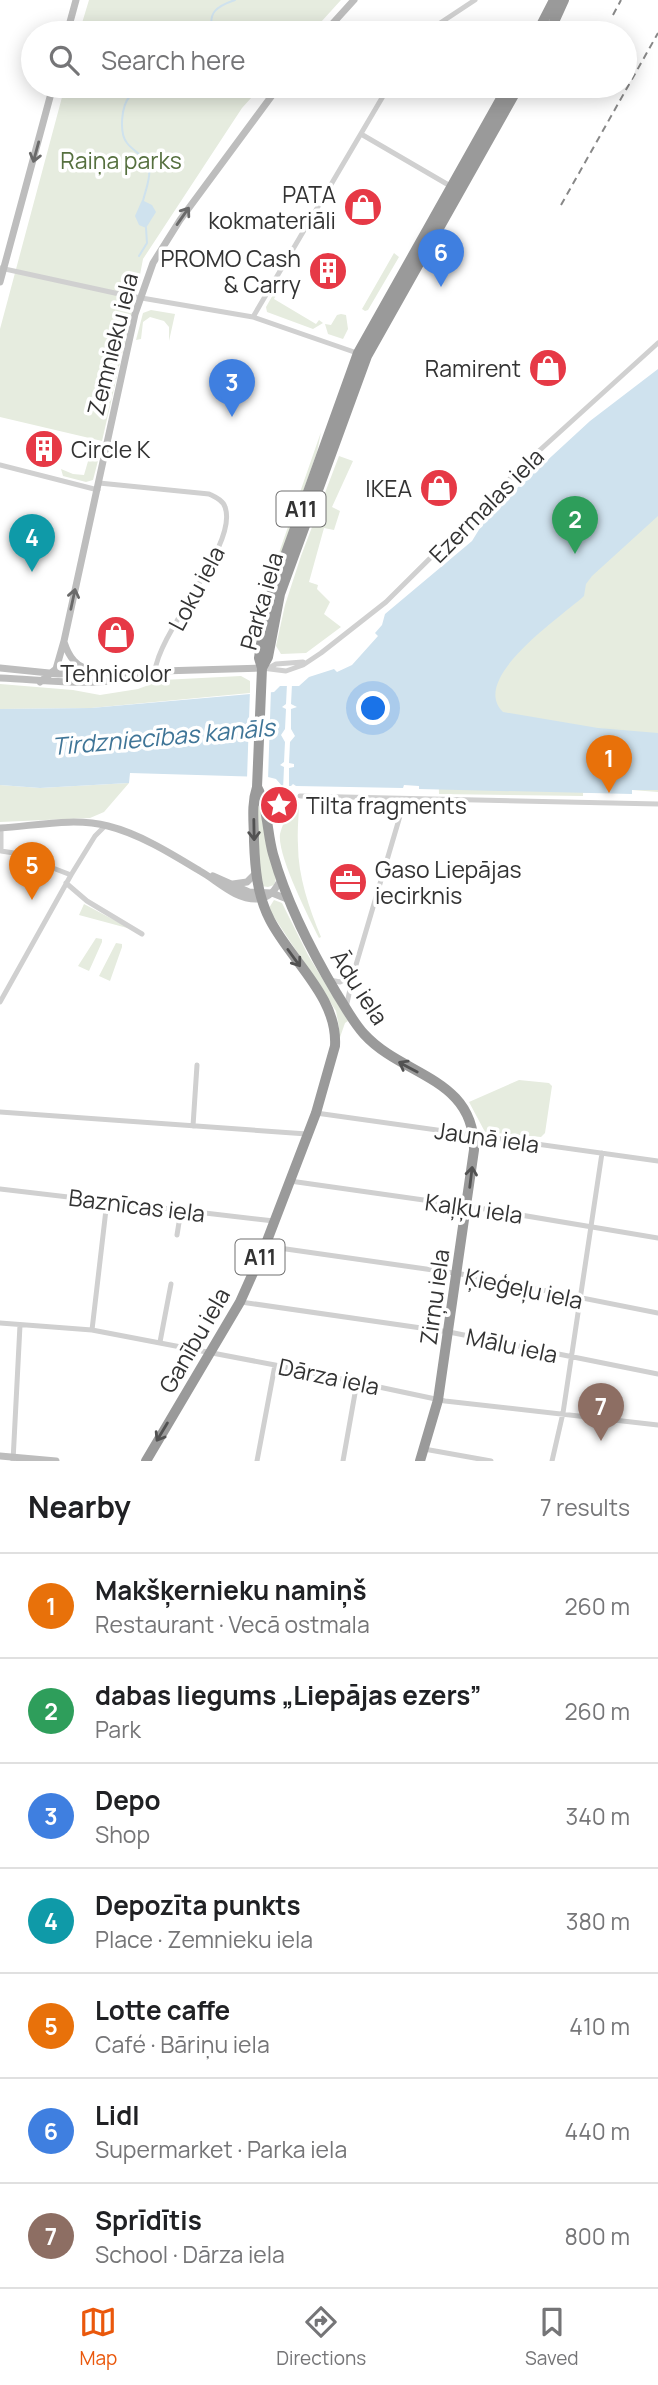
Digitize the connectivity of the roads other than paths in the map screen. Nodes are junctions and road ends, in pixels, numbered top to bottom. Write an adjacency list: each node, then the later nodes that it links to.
1 (76, 0): 5 (main road)
2 (354, 0): 6 (main road)
3 (475, 0): 7 (street)
4 (555, 2): 8 (highway); 9 (highway)
5 (71, 21)
6 (335, 21)
7 (443, 21)
8 (544, 21)
9 (551, 21)
10 (50, 98): 17 (main road, one-way to 17)
11 (270, 98): 19 (main road, Zemnieku iela, one-way to 11)
12 (382, 98): 15 (street)
13 (501, 98): 16 (highway, Parka iela / A11)
14 (512, 98): 22 (highway, Parka iela / A11)
15 (361, 134): 16 (street); 20 (street)
16 (452, 187): 22 (highway, Parka iela / A11)
17 (2, 268): 18 (main road); 19 (street)
18 (0, 282)
19 (139, 297): 20 (street); 24 (main road, Zemnieku iela)
20 (253, 317): 22 (street)
21 (658, 343): 27 (street, Ezermalas iela)
22 (362, 355): 27 (highway, Parka iela / A11)
23 (0, 465): 24 (street)
24 (99, 487): 25 (main road, Zemnieku iela, one-way to 24); 29 (street, Loku iela)
25 (64, 641): 28 (main road); 30 (main road, Zemnieku iela)
26 (0, 668): 30 (main road)
27 (265, 668): 29 (main road); 33 (highway, A11)
28 (111, 671): 29 (main road); 30 (main road)
29 (155, 671): 32 (main road)
30 (50, 674): 32 (main road, Zemnieku iela)
31 (0, 678): 32 (main road)
32 (40, 682)
33 (257, 788): 39 (highway, A11, one-way to 39); 42 (highway, A11)
34 (300, 796): 35 (street)
35 (405, 799): 36 (street); 48 (street)
36 (658, 804)
37 (106, 825): 38 (main road); 40 (main road); 41 (street)
38 (1, 828): 41 (street)
39 (256, 873): 44 (main road); 45 (highway, Ādu iela / A11)
40 (206, 874): 44 (main road); 45 (main road)
41 (71, 875): 43 (street)
42 (281, 879): 45 (main road); 46 (highway, Ādu iela / A11)
43 (66, 883): 47 (street); 50 (street)
44 (229, 883): 45 (main road)
45 (265, 895): 46 (main road); 53 (highway, Ādu iela / A11, one-way to 53)
46 (287, 899): 49 (highway, Ādu iela / A11)
47 (142, 934)
48 (353, 975): 49 (street); 52 (street)
49 (329, 980): 52 (highway, Ādu iela / A11)
50 (3, 990): 51 (street)
51 (0, 1002)
52 (346, 1008): 59 (highway, Ādu iela / A11, one-way to 52)
53 (335, 1035): 56 (highway, Ganību iela / A11)
54 (197, 1065): 57 (street)
55 (0, 1112): 57 (street)
56 (316, 1113): 58 (highway, Ganību iela / A11); 59 (street, Jaunā iela)
57 (193, 1126): 58 (street)
58 (307, 1134): 62 (highway, Ganību iela / A11)
59 (475, 1136): 60 (street, Jaunā iela); 65 (highway, Zirņu iela / A11, one-way to 59)
60 (602, 1153): 61 (street, Jaunā iela); 68 (street)
61 (658, 1161)
62 (290, 1181): 65 (street, Kaļķu iela); 67 (highway, Ganību iela / A11)
63 (0, 1189): 64 (street, Baznīcas iela)
64 (107, 1201): 66 (street, Baznīcas iela); 79 (street)
65 (467, 1206): 68 (street, Kaļķu iela); 72 (highway, Zirņu iela / A11)
66 (181, 1210): 67 (street, Baznīcas iela); 69 (street)
67 (274, 1222): 71 (highway, Ganību iela / A11)
68 (590, 1226): 70 (street, Kaļķu iela); 74 (street)
69 (177, 1235)
70 (658, 1238)
71 (265, 1246): 72 (street, Ķieģeļu iela); 75 (highway, Ganību iela / A11)
72 (457, 1274): 74 (street, Ķieģeļu iela); 80 (highway, Zirņu iela / A11)
73 (171, 1284): 81 (street)
74 (581, 1300): 76 (street, Ķieģeļu iela); 83 (street)
75 (240, 1302): 80 (street, Mālu iela); 82 (highway, Ganību iela / A11)
76 (658, 1313)
77 (0, 1323): 78 (street, Dārza iela)
78 (20, 1325): 79 (street, Dārza iela); 92 (street)
79 (92, 1330): 81 (street, Dārza iela)
80 (449, 1332): 83 (street, Mālu iela); 87 (highway, Zirņu iela / A11)
81 (160, 1342): 82 (street, Dārza iela)
82 (210, 1353): 84 (street, Dārza iela); 94 (highway, Ganību iela / A11, one-way to 94)
83 (572, 1358): 85 (street, Mālu iela); 88 (street)
84 (275, 1365): 86 (street, Dārza iela); 95 (street)
85 (658, 1374)
86 (357, 1382): 87 (street, Dārza iela); 96 (street)
87 (438, 1400): 88 (street, Dārza iela); 90 (highway, Zirņu iela / A11)
88 (563, 1413): 89 (street, Dārza iela); 99 (street)
89 (658, 1425)
90 (424, 1449): 97 (highway, Zirņu iela / A11); 98 (street)
91 (0, 1456): 92 (main road)
92 (13, 1459): 93 (main road)
93 (56, 1461)
94 (146, 1461)
95 (257, 1461)
96 (343, 1461)
97 (420, 1461)
98 (491, 1461)
99 (552, 1461)

